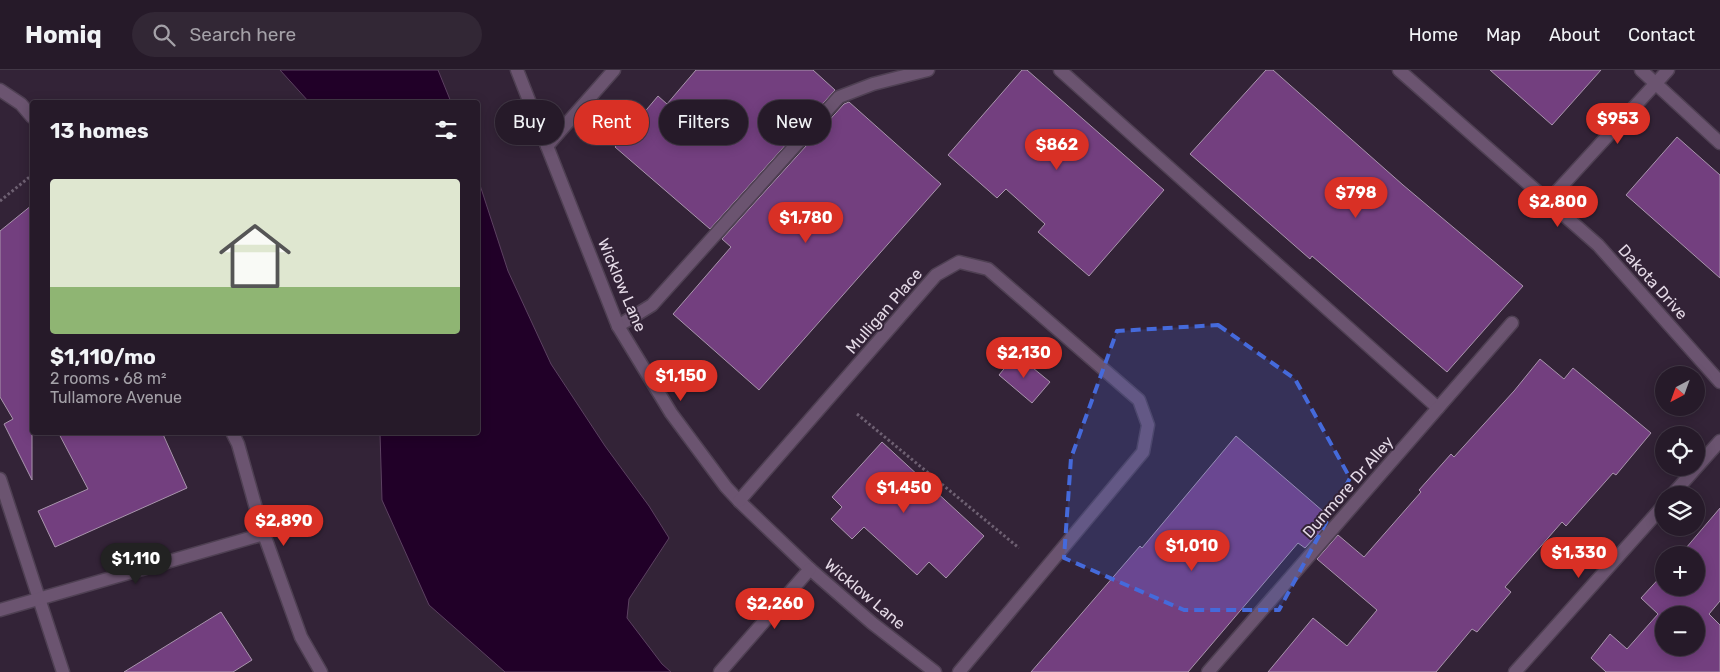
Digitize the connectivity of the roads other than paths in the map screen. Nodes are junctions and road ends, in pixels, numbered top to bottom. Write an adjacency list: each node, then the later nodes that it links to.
1 (517, 70): 12 (street, Wicklow Lane)
2 (614, 70): 12 (street)
3 (928, 70): 15 (street)
4 (1060, 70): 17 (street)
5 (1398, 70): 13 (street, Dakota Drive)
6 (1641, 70): 8 (street)
7 (1668, 70): 8 (street)
8 (1656, 83): 11 (street); 13 (street)
9 (0, 90): 10 (street)
10 (30, 115)
11 (1720, 143)
12 (547, 146): 15 (street, Wicklow Lane)
13 (1548, 201): 16 (street, Dakota Drive)
14 (1512, 323): 17 (street, Dunmore Dr Alley)
15 (618, 326): 22 (street, Wicklow Lane)
16 (1720, 382)
17 (1438, 408): 33 (street, Dunmore Dr Alley)
18 (234, 435): 24 (street)
19 (1720, 441): 21 (street)
20 (0, 479): 26 (street)
21 (1680, 486)
22 (739, 501): 25 (street, Wicklow Lane); 32 (street, Mulligan Place)
23 (1655, 514): 34 (street)
24 (264, 534): 26 (street); 29 (street)
25 (810, 569): 30 (street); 31 (street, Wicklow Lane)
26 (39, 598): 27 (street); 28 (street)
27 (0, 610)
28 (63, 672)
29 (321, 672)
30 (720, 672)
31 (935, 672)
32 (959, 672)
33 (1208, 672)
34 (1515, 672)

